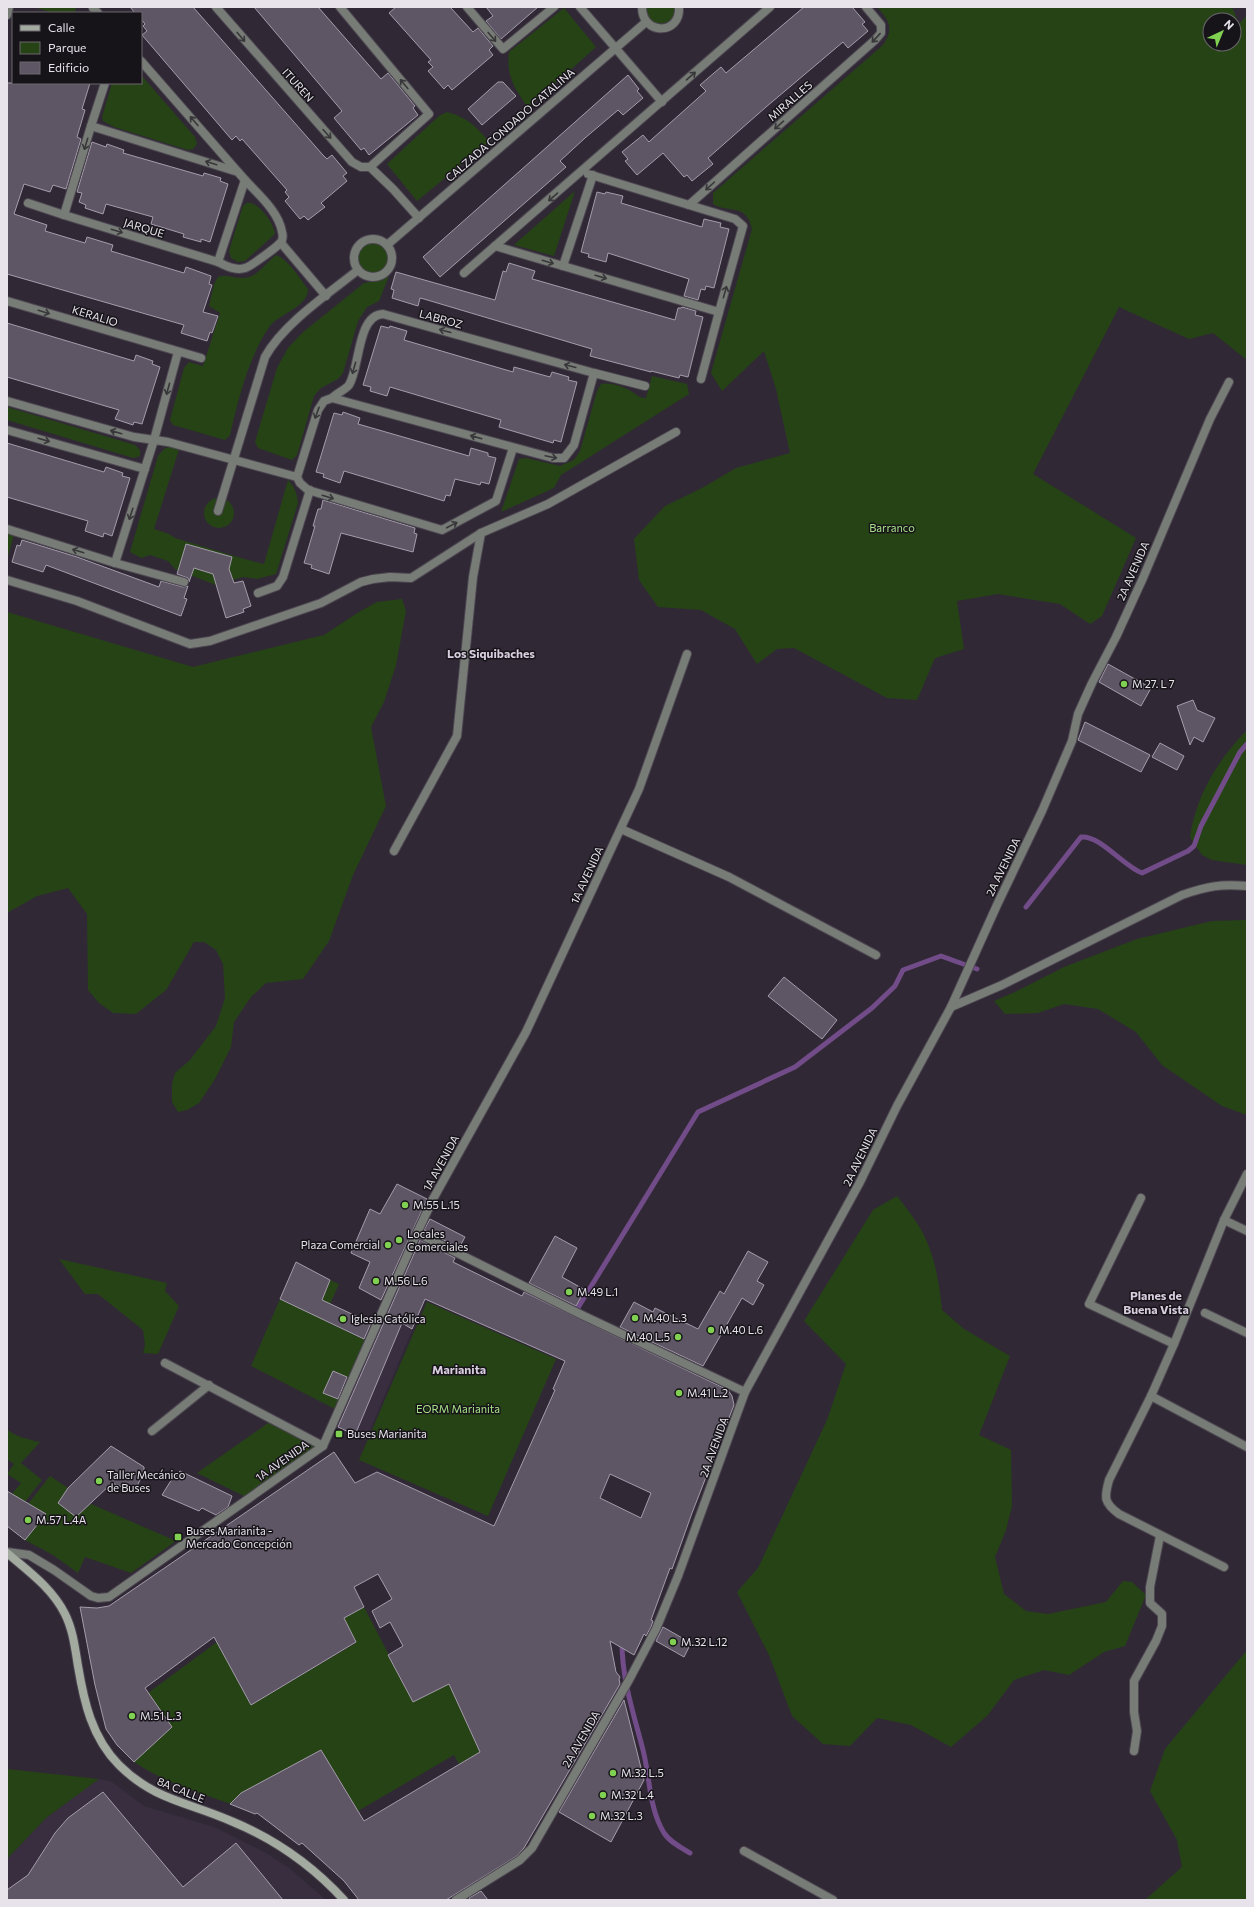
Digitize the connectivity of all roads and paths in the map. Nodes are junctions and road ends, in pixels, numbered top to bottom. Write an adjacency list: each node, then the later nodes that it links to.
1 (9, 7): 11 (street)
2 (216, 7): 18 (street, ITUREN, one-way to 18)
3 (340, 7): 18 (street, one-way to 3)
4 (467, 7): 5 (street, one-way to 5)
5 (554, 7)
6 (580, 7): 13 (street)
7 (642, 7): 12 (street)
8 (680, 7): 12 (street)
9 (770, 7): 16 (street, one-way to 9)
10 (866, 7): 24 (street, MIRALLES, one-way to 24)
11 (7, 15)
12 (646, 22): 13 (street, CALZADA CONDADO CATALINA)
13 (616, 49): 16 (street); 26 (street, CALZADA CONDADO CATALINA)
14 (142, 62): 19 (street, one-way to 14)
15 (105, 84): 17 (street)
16 (662, 102): 20 (street)
17 (91, 126): 19 (street, one-way to 17); 25 (street, one-way to 25)
18 (370, 167): 26 (street, ITUREN)
19 (238, 172): 22 (street)
20 (582, 172): 21 (street); 29 (street, one-way to 29)
21 (593, 175): 24 (street); 31 (street)
22 (245, 180): 27 (street); 30 (street)
23 (28, 203): 25 (street, JARQUE)
24 (689, 206): 36 (street, one-way to 24)
25 (64, 215): 30 (street, JARQUE, one-way to 30)
26 (418, 218): 28 (street, CALZADA CONDADO CATALINA)
27 (281, 243): 30 (street, JARQUE); 34 (street)
28 (388, 245): 32 (street); 32 (street)
29 (495, 246): 31 (street, one-way to 31); 33 (street)
30 (218, 262)
31 (563, 266): 36 (street, one-way to 36)
32 (358, 270): 34 (street)
33 (464, 273)
34 (326, 296): 49 (street)
35 (7, 301): 37 (street, KERALIO, one-way to 37)
36 (719, 312): 40 (street)
37 (178, 352): 38 (street, KERALIO); 47 (street, one-way to 47)
38 (201, 358)
39 (594, 373): 42 (street, LABROZ); 43 (street, LABROZ, one-way to 43); 48 (street, one-way to 39)
40 (700, 379)
41 (1229, 382): 65 (street, 2A AVENIDA)
42 (644, 386)
43 (332, 398): 48 (street, one-way to 43); 51 (street, LABROZ, one-way to 51)
44 (7, 401): 47 (street, one-way to 44)
45 (7, 430): 50 (street, one-way to 50)
46 (676, 432): 55 (street)
47 (154, 440): 49 (street); 50 (street)
48 (513, 448): 52 (street, one-way to 48)
49 (234, 459): 51 (street); 53 (street)
50 (145, 469): 56 (street, one-way to 56)
51 (297, 477): 52 (street)
52 (310, 490): 59 (street)
53 (218, 511)
54 (7, 529): 56 (street, one-way to 54)
55 (481, 533): 57 (street); 62 (street)
56 (115, 563): 58 (street)
57 (7, 580)
58 (184, 582)
59 (258, 593)
60 (687, 654): 61 (street, 1A AVENIDA)
61 (621, 829): 64 (street); 70 (street, 1A AVENIDA)
62 (394, 851)
63 (1247, 886): 65 (street)
64 (876, 955)
65 (952, 1007): 76 (street, 2A AVENIDA)
66 (1247, 1174): 68 (street)
67 (1141, 1198): 73 (street)
68 (1224, 1220): 69 (street); 73 (street)
69 (1247, 1231)
70 (417, 1233): 76 (street); 79 (street, 1A AVENIDA)
71 (1205, 1312): 72 (street)
72 (1247, 1333)
73 (1174, 1344): 77 (street)
74 (165, 1362): 75 (street)
75 (209, 1386): 78 (street); 79 (street)
76 (745, 1392): 87 (street, 2A AVENIDA)
77 (1151, 1396): 80 (street); 81 (street)
78 (152, 1431)
79 (324, 1446): 82 (street, 1A AVENIDA)
80 (1247, 1447)
81 (1160, 1536): 83 (street); 84 (street)
82 (7, 1552): 86 (main road, 8A CALLE)
83 (1224, 1567)
84 (1134, 1750)
85 (744, 1851): 88 (street)
86 (344, 1900)
87 (456, 1900)
88 (832, 1900)

